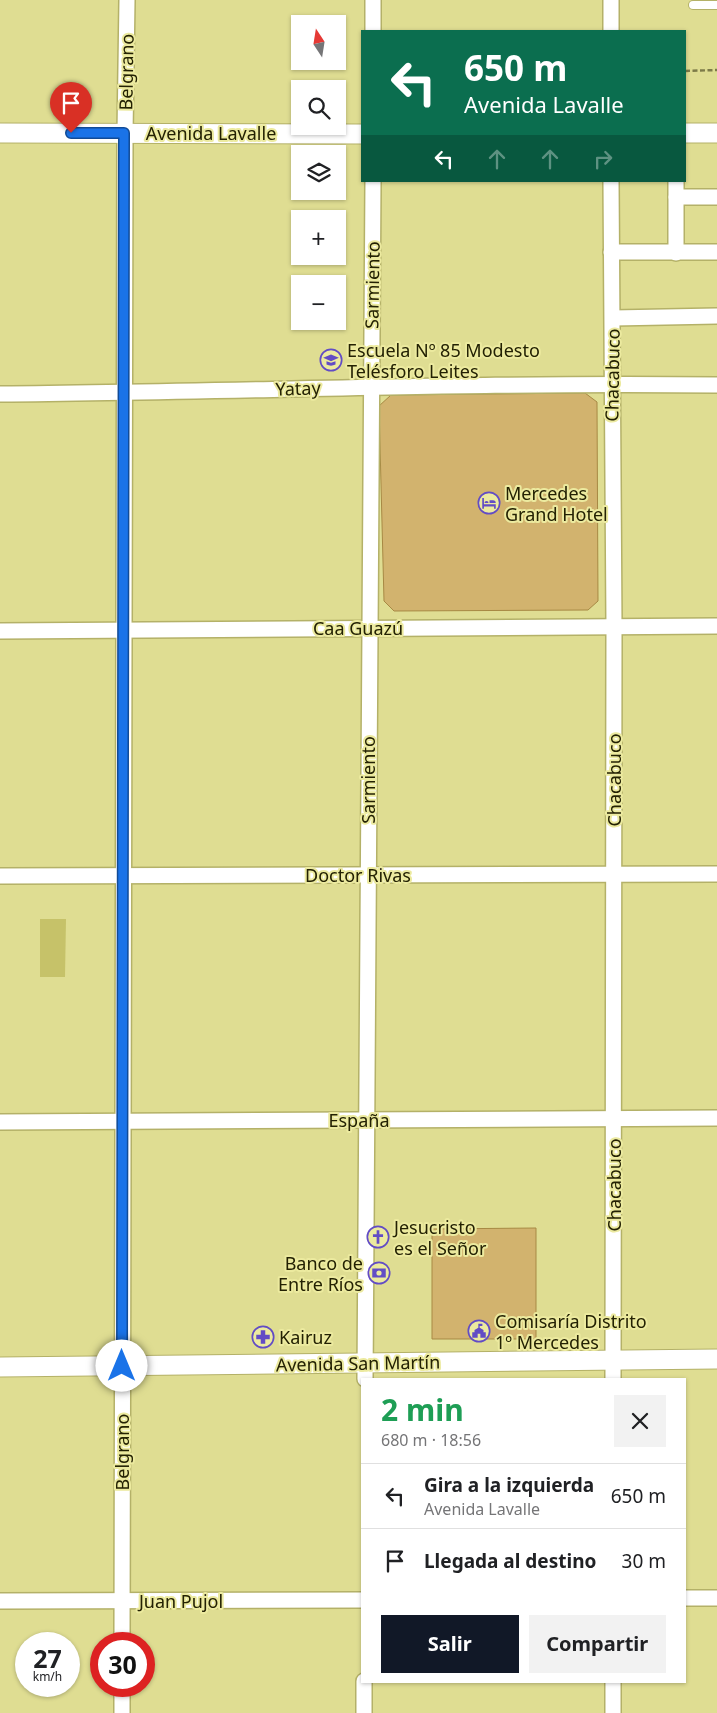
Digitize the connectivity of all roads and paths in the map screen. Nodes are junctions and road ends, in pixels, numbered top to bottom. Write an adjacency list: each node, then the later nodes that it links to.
1 (127, 0): 11 (street, Belgrano)
2 (373, 0): 6 (street)
3 (611, 0): 7 (street)
4 (693, 5): 5 (lane)
5 (717, 5)
6 (373, 30)
7 (611, 30)
8 (717, 70): 9 (path)
9 (686, 71)
10 (0, 133): 11 (street, Avenida Lavalle)
11 (124, 133): 14 (street, Avenida Lavalle); 28 (street, Belgrano)
12 (686, 133): 13 (street)
13 (717, 133)
14 (361, 134)
15 (373, 182): 27 (street, Sarmiento)
16 (611, 182): 20 (street, Chacabuco)
17 (676, 182): 18 (street)
18 (676, 197): 19 (street); 22 (street)
19 (717, 197)
20 (611, 252): 22 (street); 24 (street, Chacabuco)
21 (717, 252): 22 (street)
22 (676, 253)
23 (717, 316): 24 (street)
24 (613, 318): 25 (street, Chacabuco)
25 (611, 383): 26 (street, Yatay); 27 (street, Yatay); 30 (street, Chacabuco)
26 (717, 384)
27 (370, 386): 28 (street, Yatay); 32 (street, Sarmiento)
28 (124, 393): 29 (street, Yatay); 33 (street, Belgrano)
29 (0, 394)
30 (614, 626): 31 (street, Caa Guazú); 32 (street, Caa Guazú); 35 (street, Chacabuco)
31 (717, 626)
32 (369, 628): 33 (street, Caa Guazú); 37 (street, Sarmiento)
33 (124, 630): 34 (street, Caa Guazú); 39 (street, Belgrano)
34 (0, 632)
35 (614, 874): 36 (street, Doctor Rivas); 37 (street, Doctor Rivas); 40 (street, Chacabuco)
36 (717, 874)
37 (368, 875): 39 (street, Doctor Rivas); 42 (street, Sarmiento)
38 (0, 876): 39 (street, Doctor Rivas)
39 (123, 876): 44 (street, Belgrano)
40 (614, 1118): 41 (street, España); 42 (street, España); 48 (street, Chacabuco)
41 (717, 1118)
42 (367, 1120): 44 (street, España); 49 (street, Sarmiento)
43 (0, 1122): 44 (street, España)
44 (123, 1122): 46 (street, Belgrano)
45 (717, 1359): 48 (street, Avenida San Martín)
46 (122, 1366): 47 (street, Avenida San Martín); 49 (street, Avenida San Martín); 54 (street, Belgrano)
47 (0, 1367)
48 (614, 1370): 49 (street, Avenida San Martín)
49 (366, 1371)
50 (686, 1598): 51 (street)
51 (717, 1598)
52 (361, 1600): 54 (street, Juan Pujol)
53 (0, 1601): 54 (street, Juan Pujol)
54 (122, 1601): 55 (street, Belgrano)
55 (122, 1632)
56 (364, 1683): 60 (street)
57 (613, 1683): 61 (street)
58 (122, 1697): 59 (street)
59 (122, 1713)
60 (364, 1713)
61 (613, 1713)

